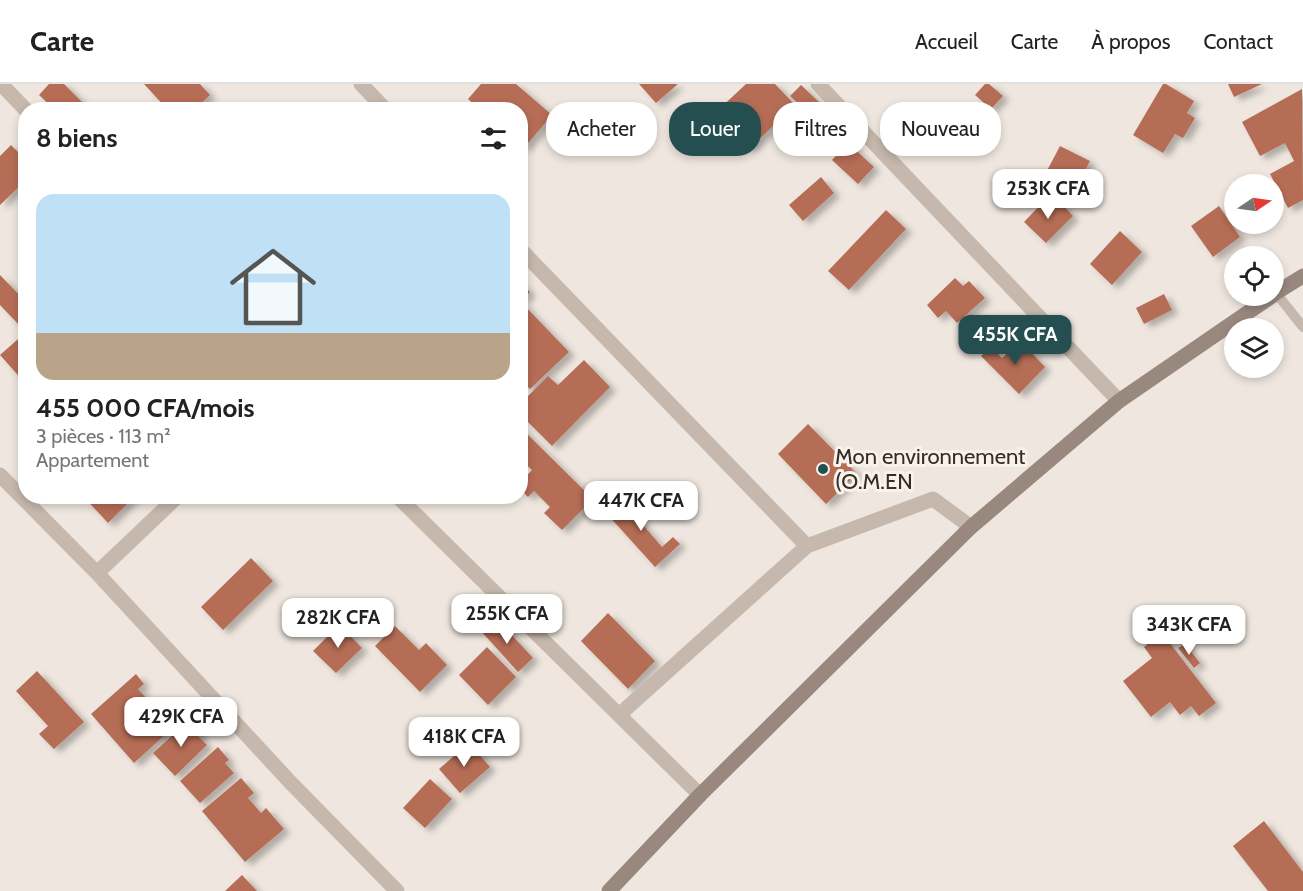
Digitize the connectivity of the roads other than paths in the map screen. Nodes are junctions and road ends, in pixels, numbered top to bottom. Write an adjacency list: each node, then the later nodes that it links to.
1 (1, 84): 4 (street)
2 (361, 84): 5 (street)
3 (818, 84): 12 (street)
4 (18, 102)
5 (378, 102)
6 (528, 257): 19 (street)
7 (1303, 276): 8 (main road)
8 (1284, 288)
9 (1284, 305): 11 (lane)
10 (1257, 306): 12 (main road)
11 (1303, 327)
12 (1119, 401): 18 (main road)
13 (0, 475): 14 (street)
14 (18, 493)
15 (29, 504): 20 (street)
16 (170, 504): 20 (street)
17 (405, 504): 21 (street)
18 (971, 527): 19 (street); 22 (main road)
19 (807, 546): 21 (street)
20 (97, 573): 23 (street)
21 (619, 715): 22 (street)
22 (700, 795): 24 (main road)
23 (397, 891)
24 (609, 891)

